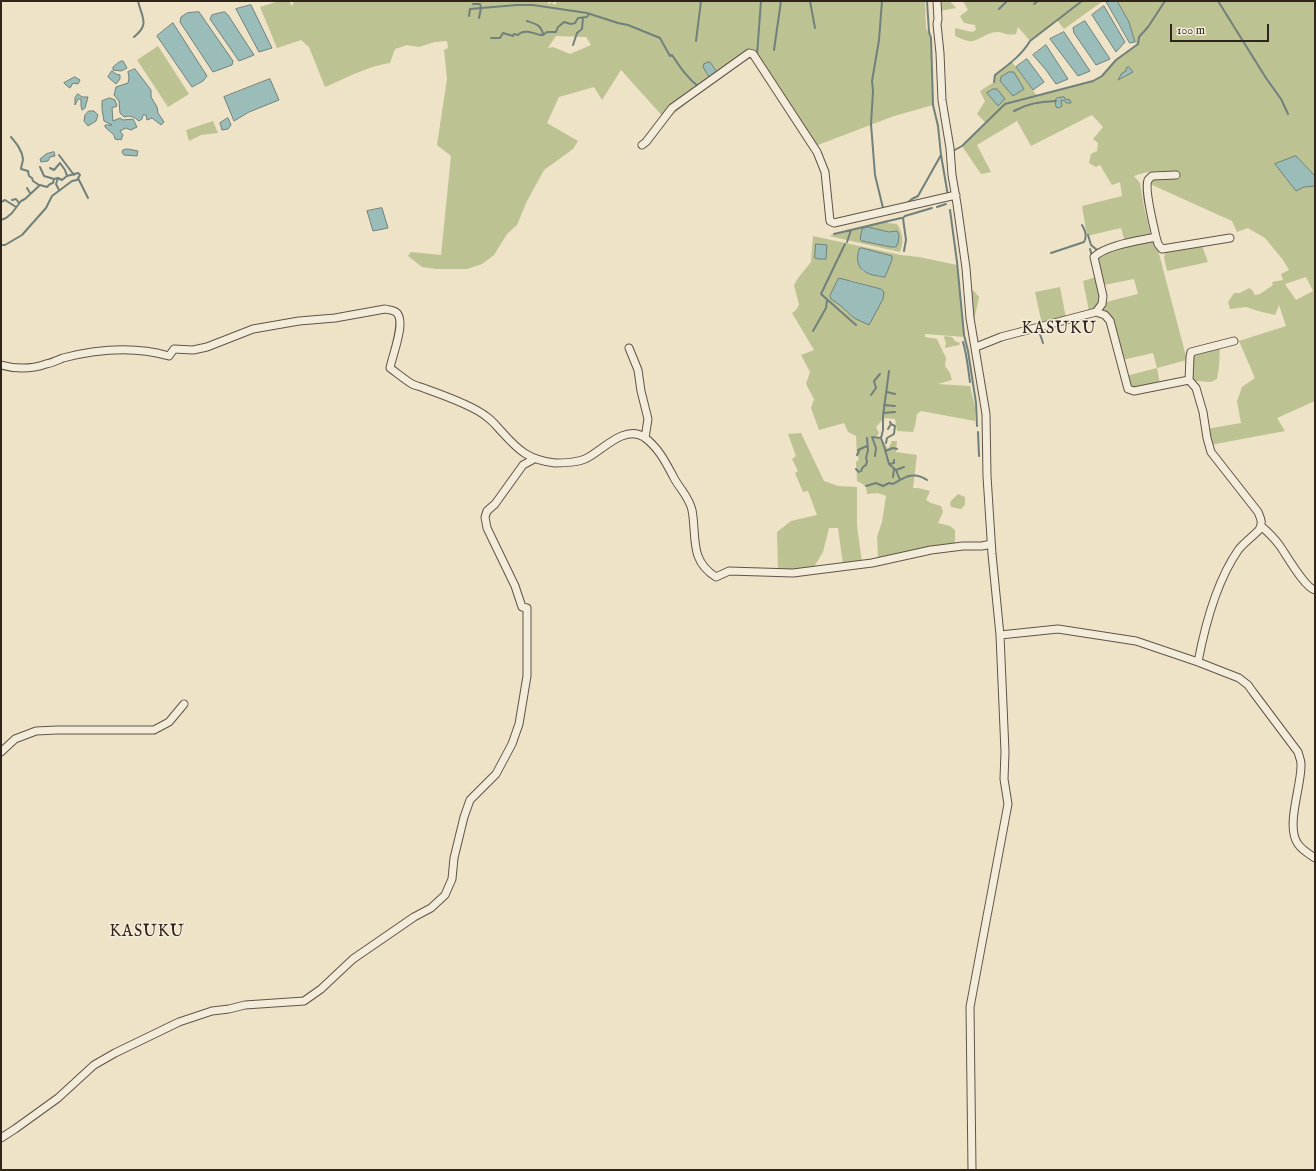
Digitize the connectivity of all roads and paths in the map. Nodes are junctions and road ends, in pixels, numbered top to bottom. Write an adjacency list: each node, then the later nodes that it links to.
1 (937, 1): 4 (street)
2 (642, 145): 4 (street)
3 (1176, 175): 5 (street)
4 (956, 195): 9 (street)
5 (1156, 237): 6 (street); 7 (street)
6 (1230, 238)
7 (1096, 312): 9 (street); 12 (street)
8 (1234, 341): 12 (street)
9 (976, 347): 18 (street)
10 (629, 348): 13 (street)
11 (1, 365): 14 (street)
12 (1189, 380): 17 (street)
13 (645, 438): 15 (street); 18 (street)
14 (517, 448): 15 (street); 16 (street)
15 (534, 459): 16 (street)
16 (523, 465): 25 (street)
17 (1261, 526): 19 (street); 21 (street)
18 (991, 544): 20 (street)
19 (1315, 590)
20 (1000, 635): 21 (street); 26 (street)
21 (1198, 662): 24 (street)
22 (184, 704): 23 (street)
23 (1, 752)
24 (1315, 858)
25 (1, 1138)
26 (972, 1170)

